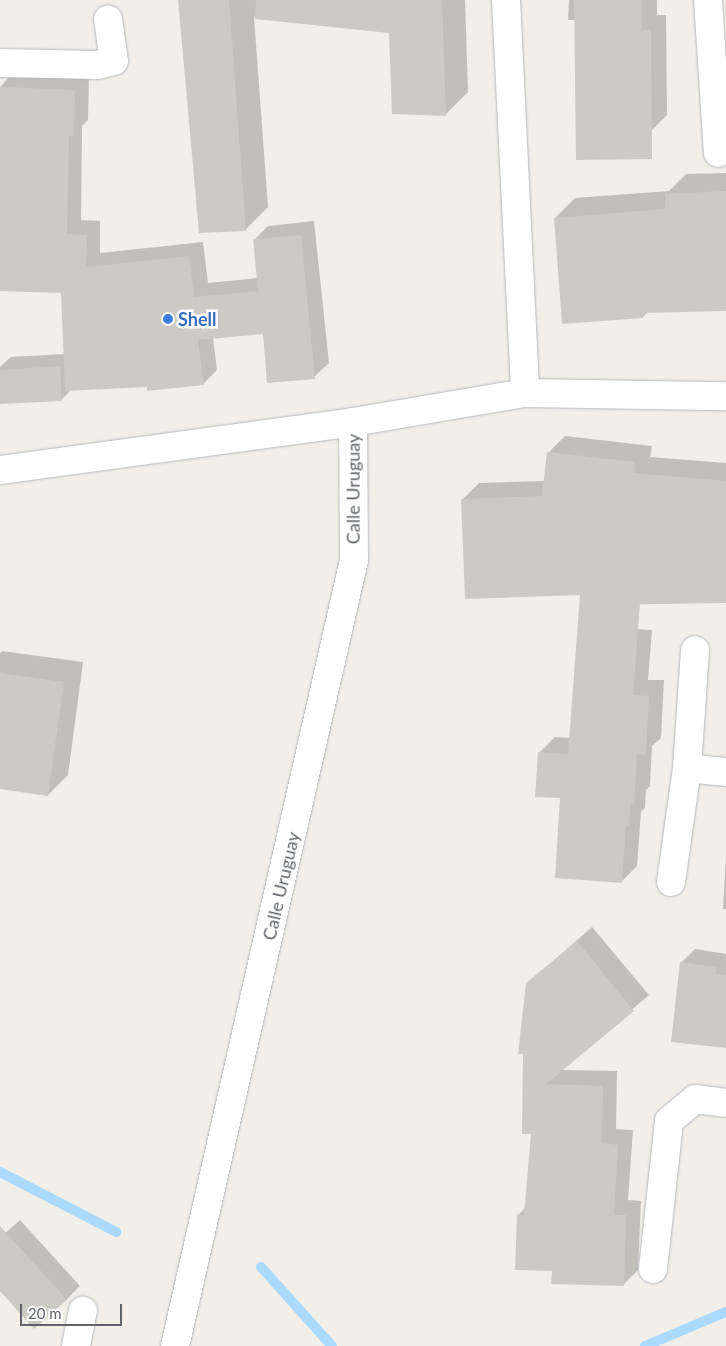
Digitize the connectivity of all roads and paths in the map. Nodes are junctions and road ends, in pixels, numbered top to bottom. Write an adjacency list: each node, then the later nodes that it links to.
1 (506, 0): 7 (street)
2 (708, 0): 4 (street)
3 (108, 19): 5 (street)
4 (718, 33): 6 (street)
5 (0, 63)
6 (718, 153)
7 (525, 393): 8 (street); 9 (street)
8 (726, 396)
9 (353, 422): 10 (street); 19 (street, Calle Uruguay)
10 (0, 470)
11 (695, 650): 12 (street)
12 (687, 768): 13 (street); 14 (street)
13 (726, 772)
14 (671, 882)
15 (726, 1103): 16 (street)
16 (653, 1269)
17 (83, 1311): 18 (street)
18 (76, 1346)
19 (175, 1346)

